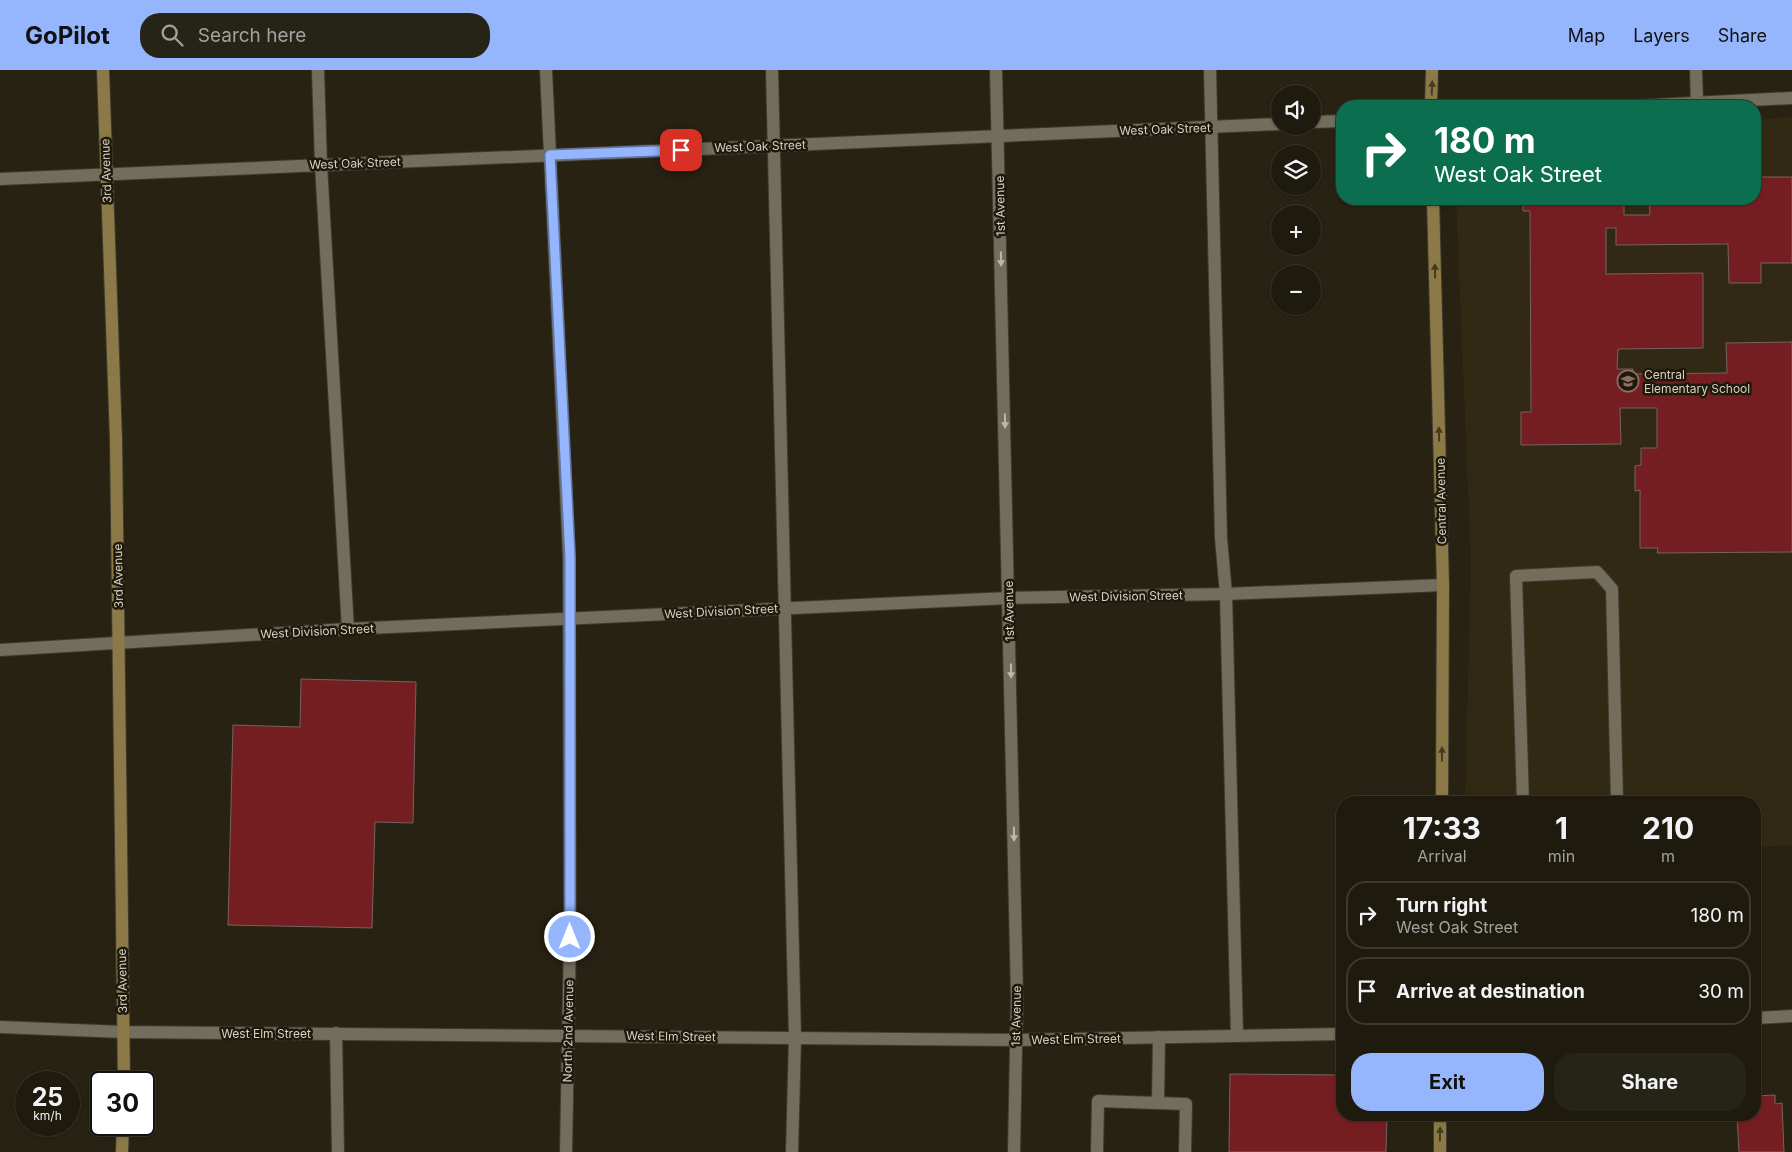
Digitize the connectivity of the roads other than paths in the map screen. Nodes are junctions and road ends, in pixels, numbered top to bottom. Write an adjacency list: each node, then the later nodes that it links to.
1 (102, 70): 21 (street, 3rd Avenue)
2 (318, 70): 20 (street)
3 (546, 70): 19 (street, North 2nd Avenue)
4 (772, 70): 18 (street)
5 (996, 70): 17 (street, 1st Avenue)
6 (1210, 70): 16 (street)
7 (1432, 70): 10 (street, one-way to 7)
8 (1696, 70): 11 (street)
9 (1792, 98): 12 (street)
10 (1431, 100)
11 (1697, 100)
12 (1754, 100)
13 (1336, 121): 14 (street)
14 (1321, 122)
15 (1271, 124): 16 (street, West Oak Street)
16 (1211, 127): 17 (street, West Oak Street); 25 (street)
17 (999, 136): 18 (street, West Oak Street); 26 (street, 1st Avenue, one-way to 26)
18 (774, 146): 19 (street, West Oak Street); 27 (street)
19 (550, 155): 20 (street, West Oak Street); 28 (street, North 2nd Avenue)
20 (321, 165): 21 (street, West Oak Street); 29 (street)
21 (106, 174): 22 (street, West Oak Street); 30 (street, 3rd Avenue)
22 (0, 179)
23 (1433, 205): 24 (street, Central Avenue, one-way to 23)
24 (1443, 585): 25 (street, West Division Street); 32 (street, Central Avenue, one-way to 24)
25 (1226, 594): 26 (street, West Division Street); 42 (street)
26 (1009, 598): 27 (street, West Division Street); 45 (street, 1st Avenue, one-way to 45)
27 (786, 608): 28 (street, West Division Street); 44 (street)
28 (570, 618): 29 (street, West Division Street); 41 (street, North 2nd Avenue)
29 (348, 629): 30 (street, West Division Street)
30 (119, 643): 31 (street, West Division Street); 38 (street, 3rd Avenue)
31 (0, 650)
32 (1442, 796)
33 (1523, 796): 34 (street)
34 (1617, 796)
35 (1792, 1016): 36 (street)
36 (1761, 1018)
37 (0, 1027): 38 (street, West Elm Street)
38 (123, 1032): 39 (street, West Elm Street); 46 (street, 3rd Avenue)
39 (336, 1033): 41 (street, West Elm Street); 51 (street)
40 (1336, 1034): 42 (street, West Elm Street)
41 (568, 1035): 44 (street, West Elm Street); 52 (street, North 2nd Avenue)
42 (1237, 1036): 43 (street, West Elm Street)
43 (1159, 1037): 45 (street, West Elm Street); 47 (street)
44 (795, 1038): 45 (street, West Elm Street); 53 (street)
45 (1016, 1040): 54 (street, 1st Avenue)
46 (124, 1071)
47 (1158, 1103): 55 (street); 56 (street)
48 (1440, 1121): 57 (street, one-way to 48)
49 (123, 1136): 50 (street)
50 (122, 1152)
51 (338, 1152)
52 (566, 1152)
53 (792, 1152)
54 (1014, 1152)
55 (1097, 1152)
56 (1185, 1152)
57 (1440, 1152)

